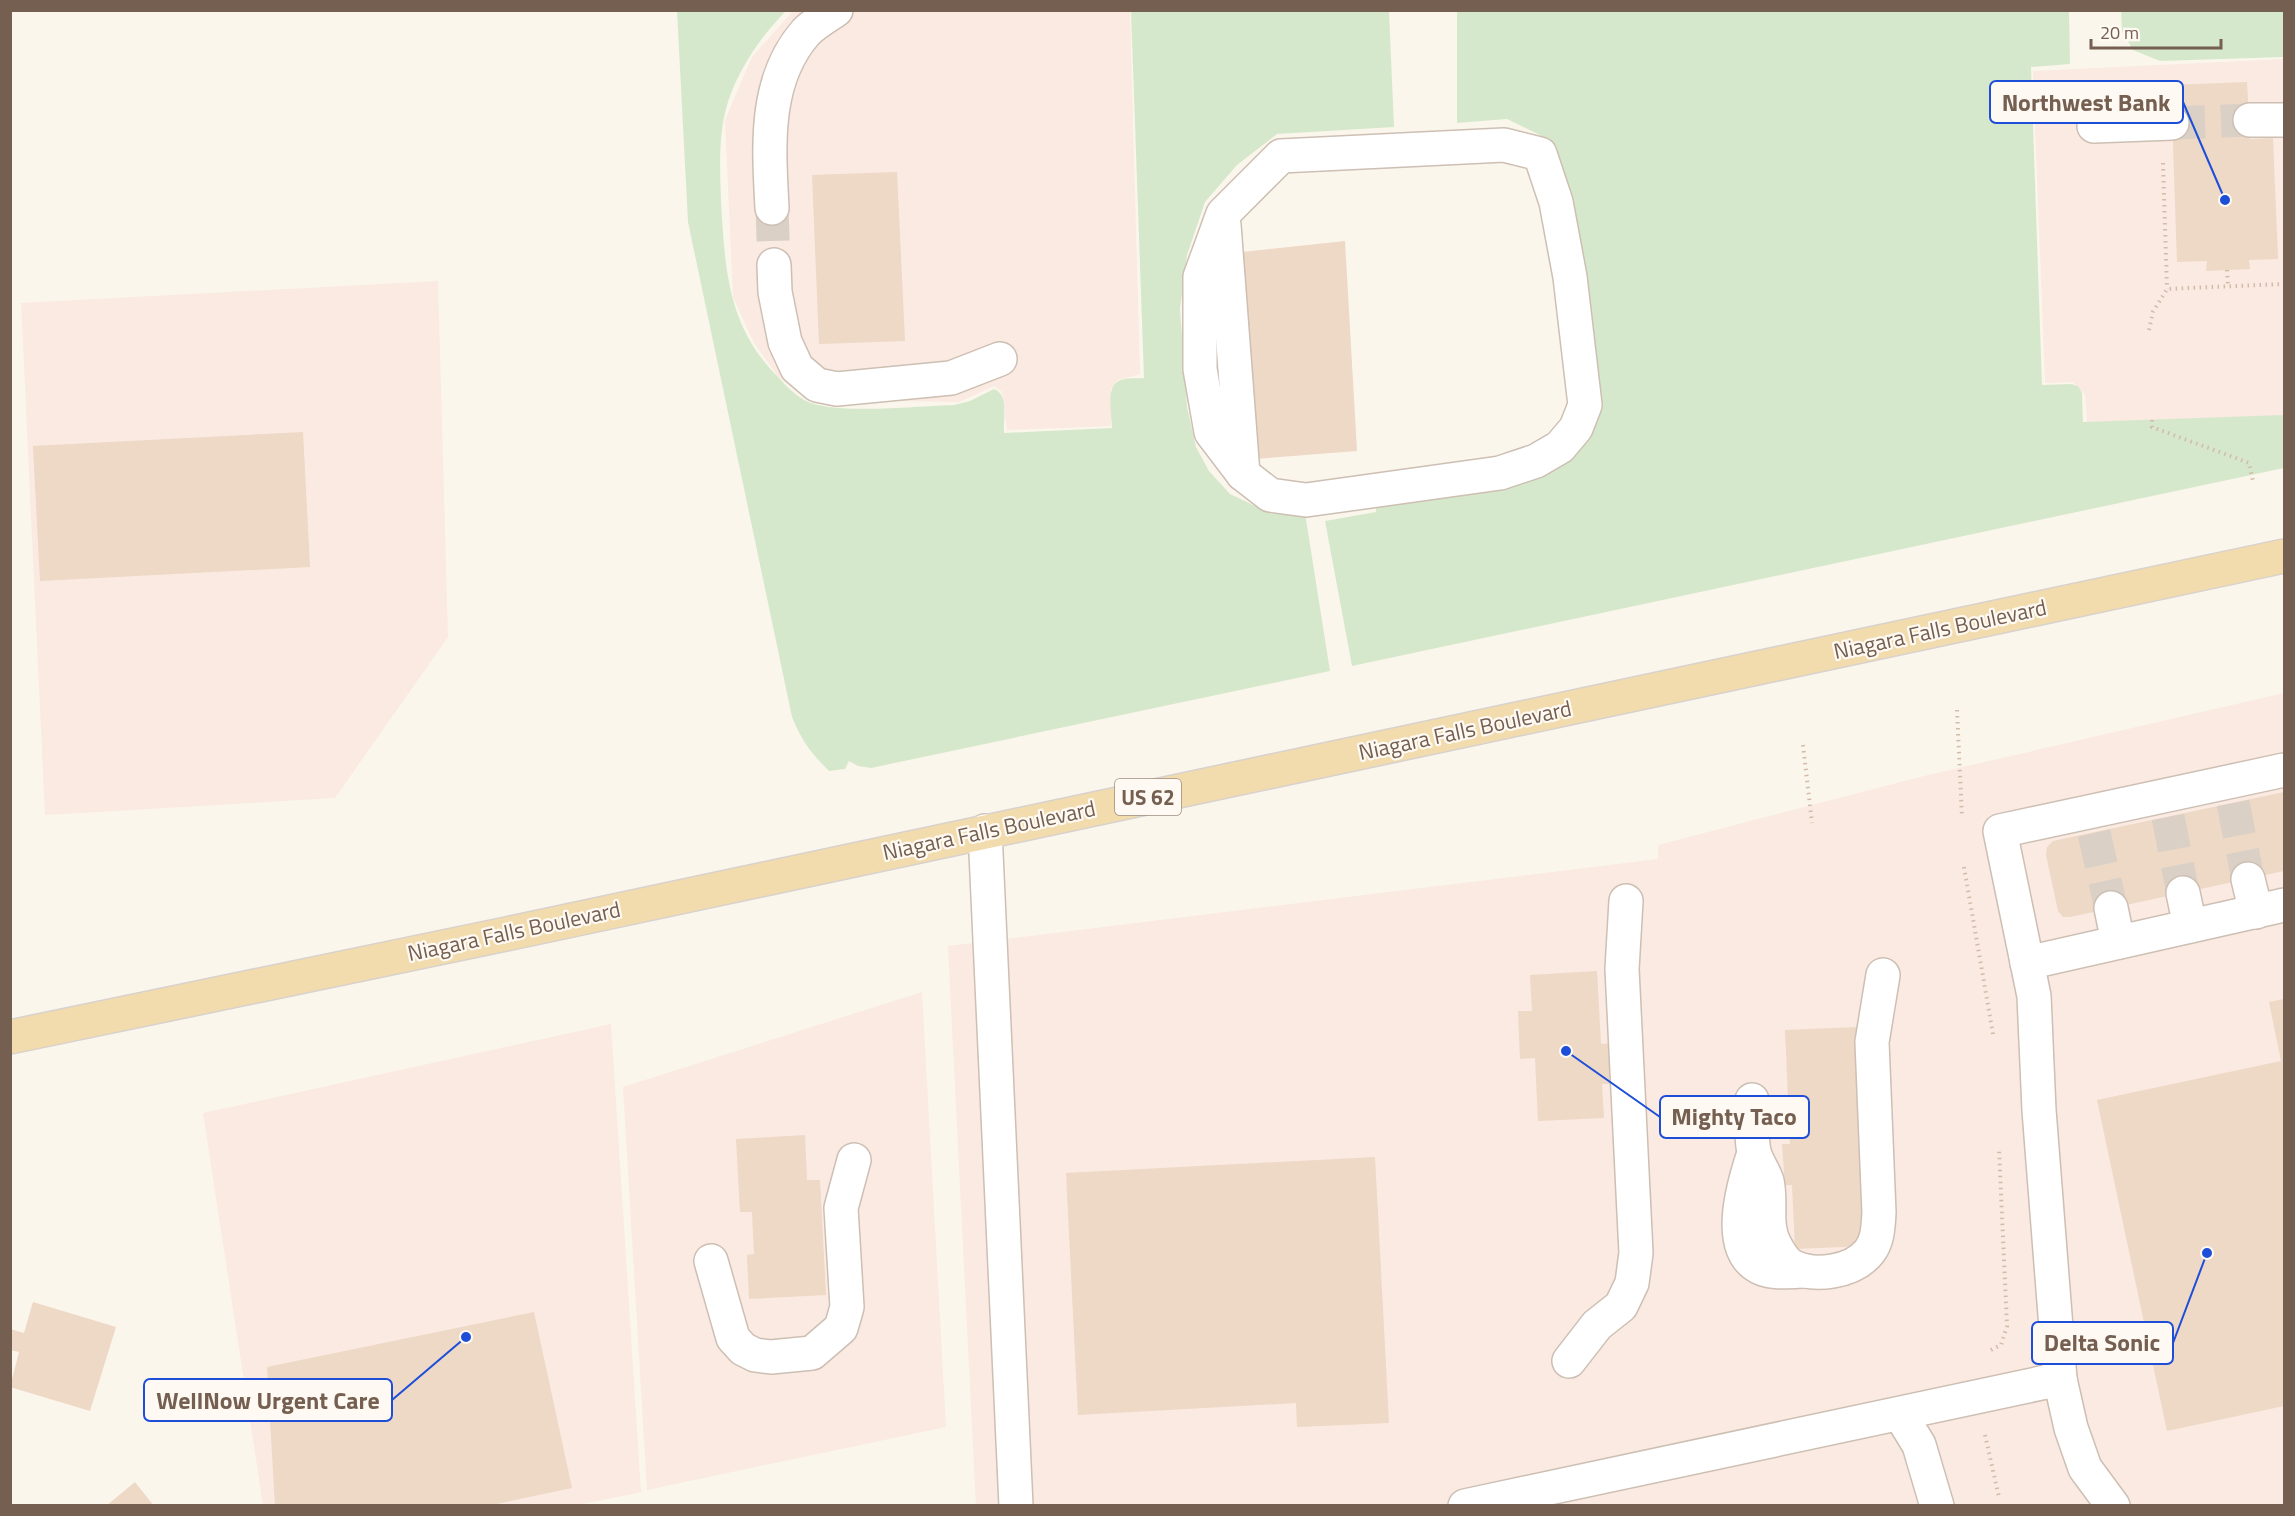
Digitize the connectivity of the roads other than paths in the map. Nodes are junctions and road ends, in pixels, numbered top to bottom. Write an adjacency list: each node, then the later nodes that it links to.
1 (836, 10): 6 (lane)
2 (2250, 120): 3 (lane)
3 (2284, 120)
4 (2172, 123): 5 (lane)
5 (2094, 126)
6 (772, 208)
7 (774, 265): 8 (lane)
8 (1000, 359)
9 (1243, 474): 9 (lane)
10 (2284, 556): 12 (main road, Niagara Falls Boulevard / US 62)
11 (2284, 770): 20 (lane)
12 (985, 831): 22 (main road, Niagara Falls Boulevard / US 62); 30 (lane)
13 (2248, 879): 17 (lane)
14 (2183, 893): 18 (lane)
15 (1626, 901): 26 (lane)
16 (2111, 908): 19 (lane)
17 (2270, 909): 18 (lane)
18 (2190, 926): 19 (lane)
19 (2118, 942): 20 (lane)
20 (2028, 963): 27 (lane)
21 (1882, 975): 23 (lane)
22 (10, 1037)
23 (1752, 1100)
24 (854, 1160): 25 (lane)
25 (711, 1261)
26 (1569, 1361)
27 (2060, 1379): 28 (lane); 29 (lane)
28 (1900, 1414): 31 (lane); 32 (lane)
29 (2108, 1504)
30 (1016, 1506)
31 (1466, 1506)
32 (1937, 1506)

